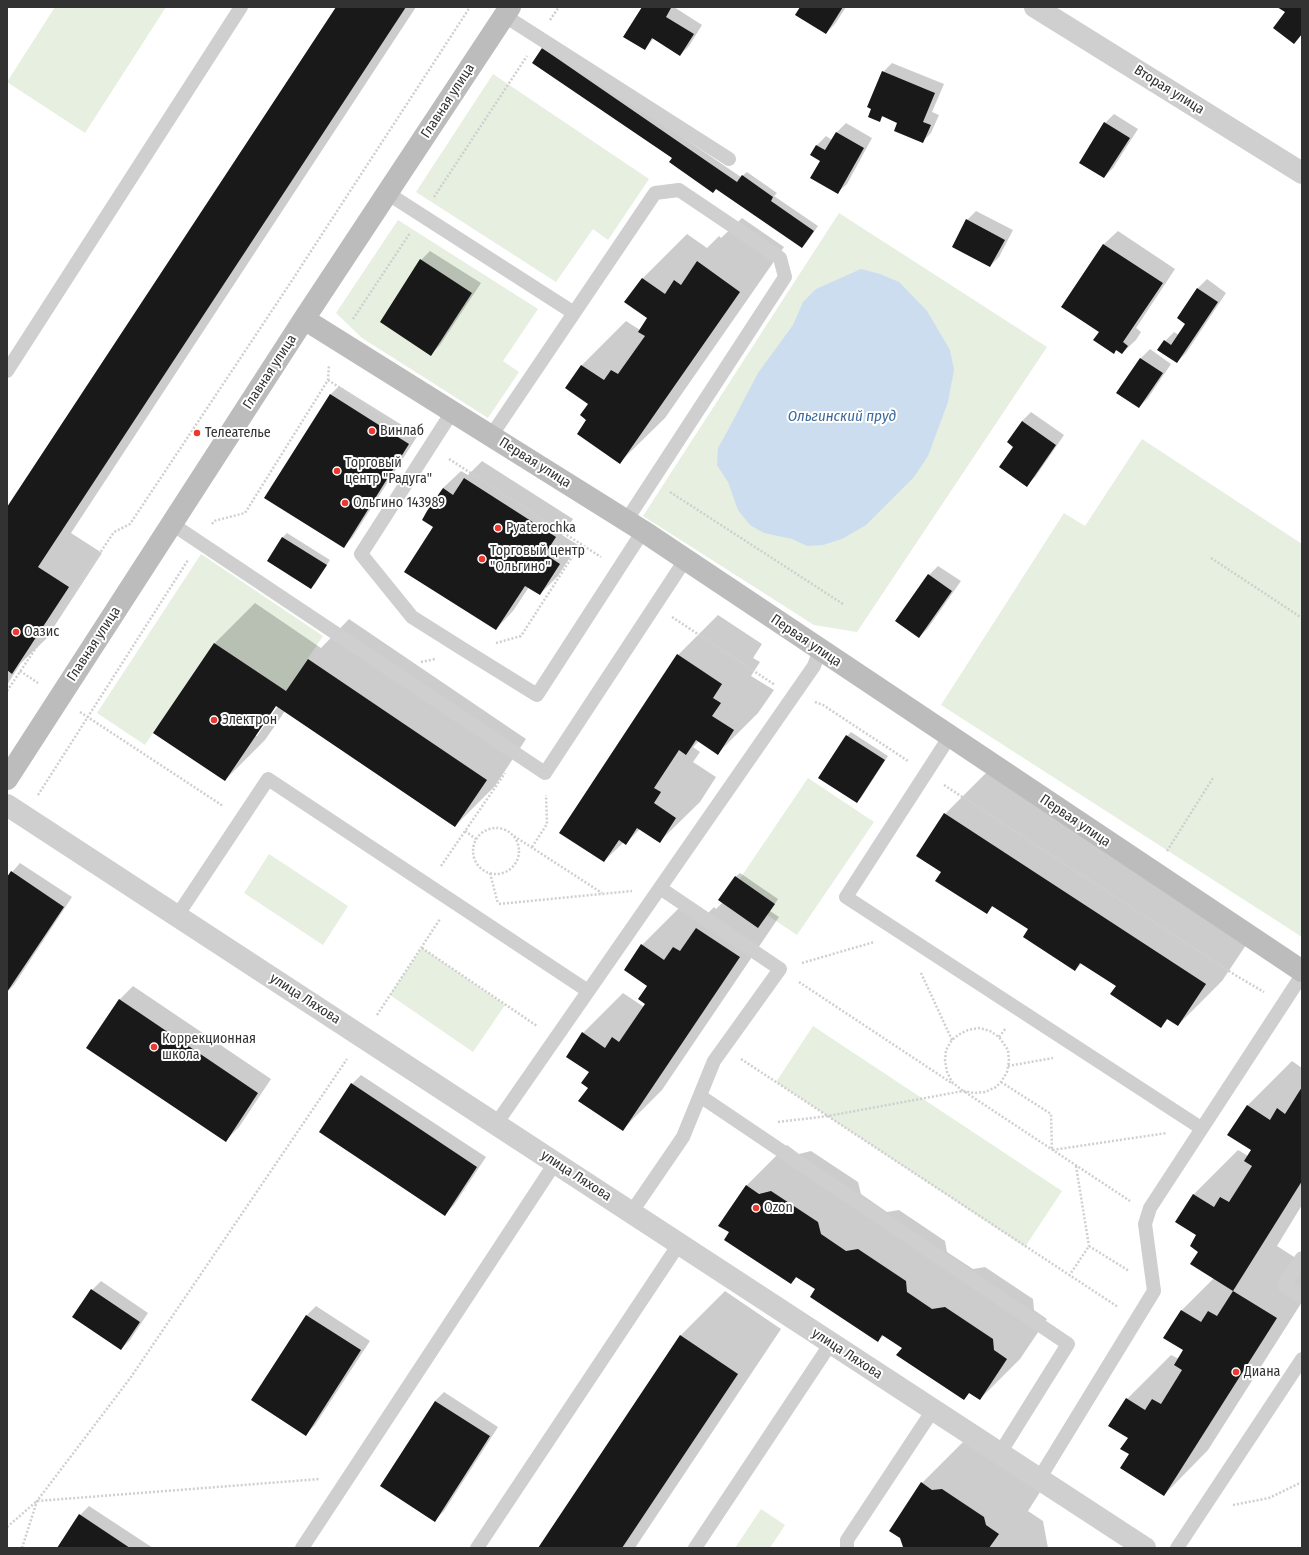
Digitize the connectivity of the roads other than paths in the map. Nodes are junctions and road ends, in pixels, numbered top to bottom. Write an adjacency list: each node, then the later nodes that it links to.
1 (241, 7): 9 (lane)
2 (1035, 7): 5 (street, Вторая улица)
3 (508, 11): 4 (lane); 6 (street, Главная улица)
4 (729, 159)
5 (1302, 173)
6 (388, 193): 7 (lane); 8 (street, Главная улица)
7 (574, 313): 11 (lane); 13 (lane)
8 (304, 319): 10 (street, Первая улица); 12 (street, Главная улица)
9 (7, 371)
10 (452, 412): 11 (street, Первая улица); 13 (lane)
11 (491, 436): 13 (street, Первая улица)
12 (172, 524): 14 (lane); 17 (street, Главная улица)
13 (634, 526): 14 (street, Первая улица)
14 (685, 560): 15 (street, Первая улица)
15 (820, 650): 16 (street, Первая улица); 19 (lane)
16 (950, 736): 21 (street, Первая улица); 26 (lane)
17 (7, 779)
18 (14, 810): 20 (street, улица Ляхова)
19 (660, 888): 23 (lane); 24 (lane)
20 (177, 916): 23 (lane); 25 (street, улица Ляхова)
21 (1302, 971)
22 (1302, 975): 26 (lane)
23 (588, 991): 25 (lane)
24 (700, 1096): 28 (lane); 35 (lane)
25 (496, 1124): 27 (street, улица Ляхова)
26 (1201, 1128): 36 (lane)
27 (555, 1163): 28 (street, улица Ляхова); 38 (lane)
28 (631, 1212): 29 (street, улица Ляхова)
29 (678, 1244): 32 (street, улица Ляхова); 39 (lane)
30 (1302, 1258): 31 (lane)
31 (1302, 1297)
32 (831, 1343): 34 (street, улица Ляхова); 40 (lane)
33 (1302, 1359): 42 (lane)
34 (933, 1410): 35 (street, улица Ляхова); 41 (lane)
35 (1000, 1453): 36 (street, улица Ляхова)
36 (1039, 1479): 37 (street, улица Ляхова)
37 (1139, 1546)
38 (302, 1548)
39 (477, 1548)
40 (695, 1548)
41 (847, 1548)
42 (1177, 1548)

